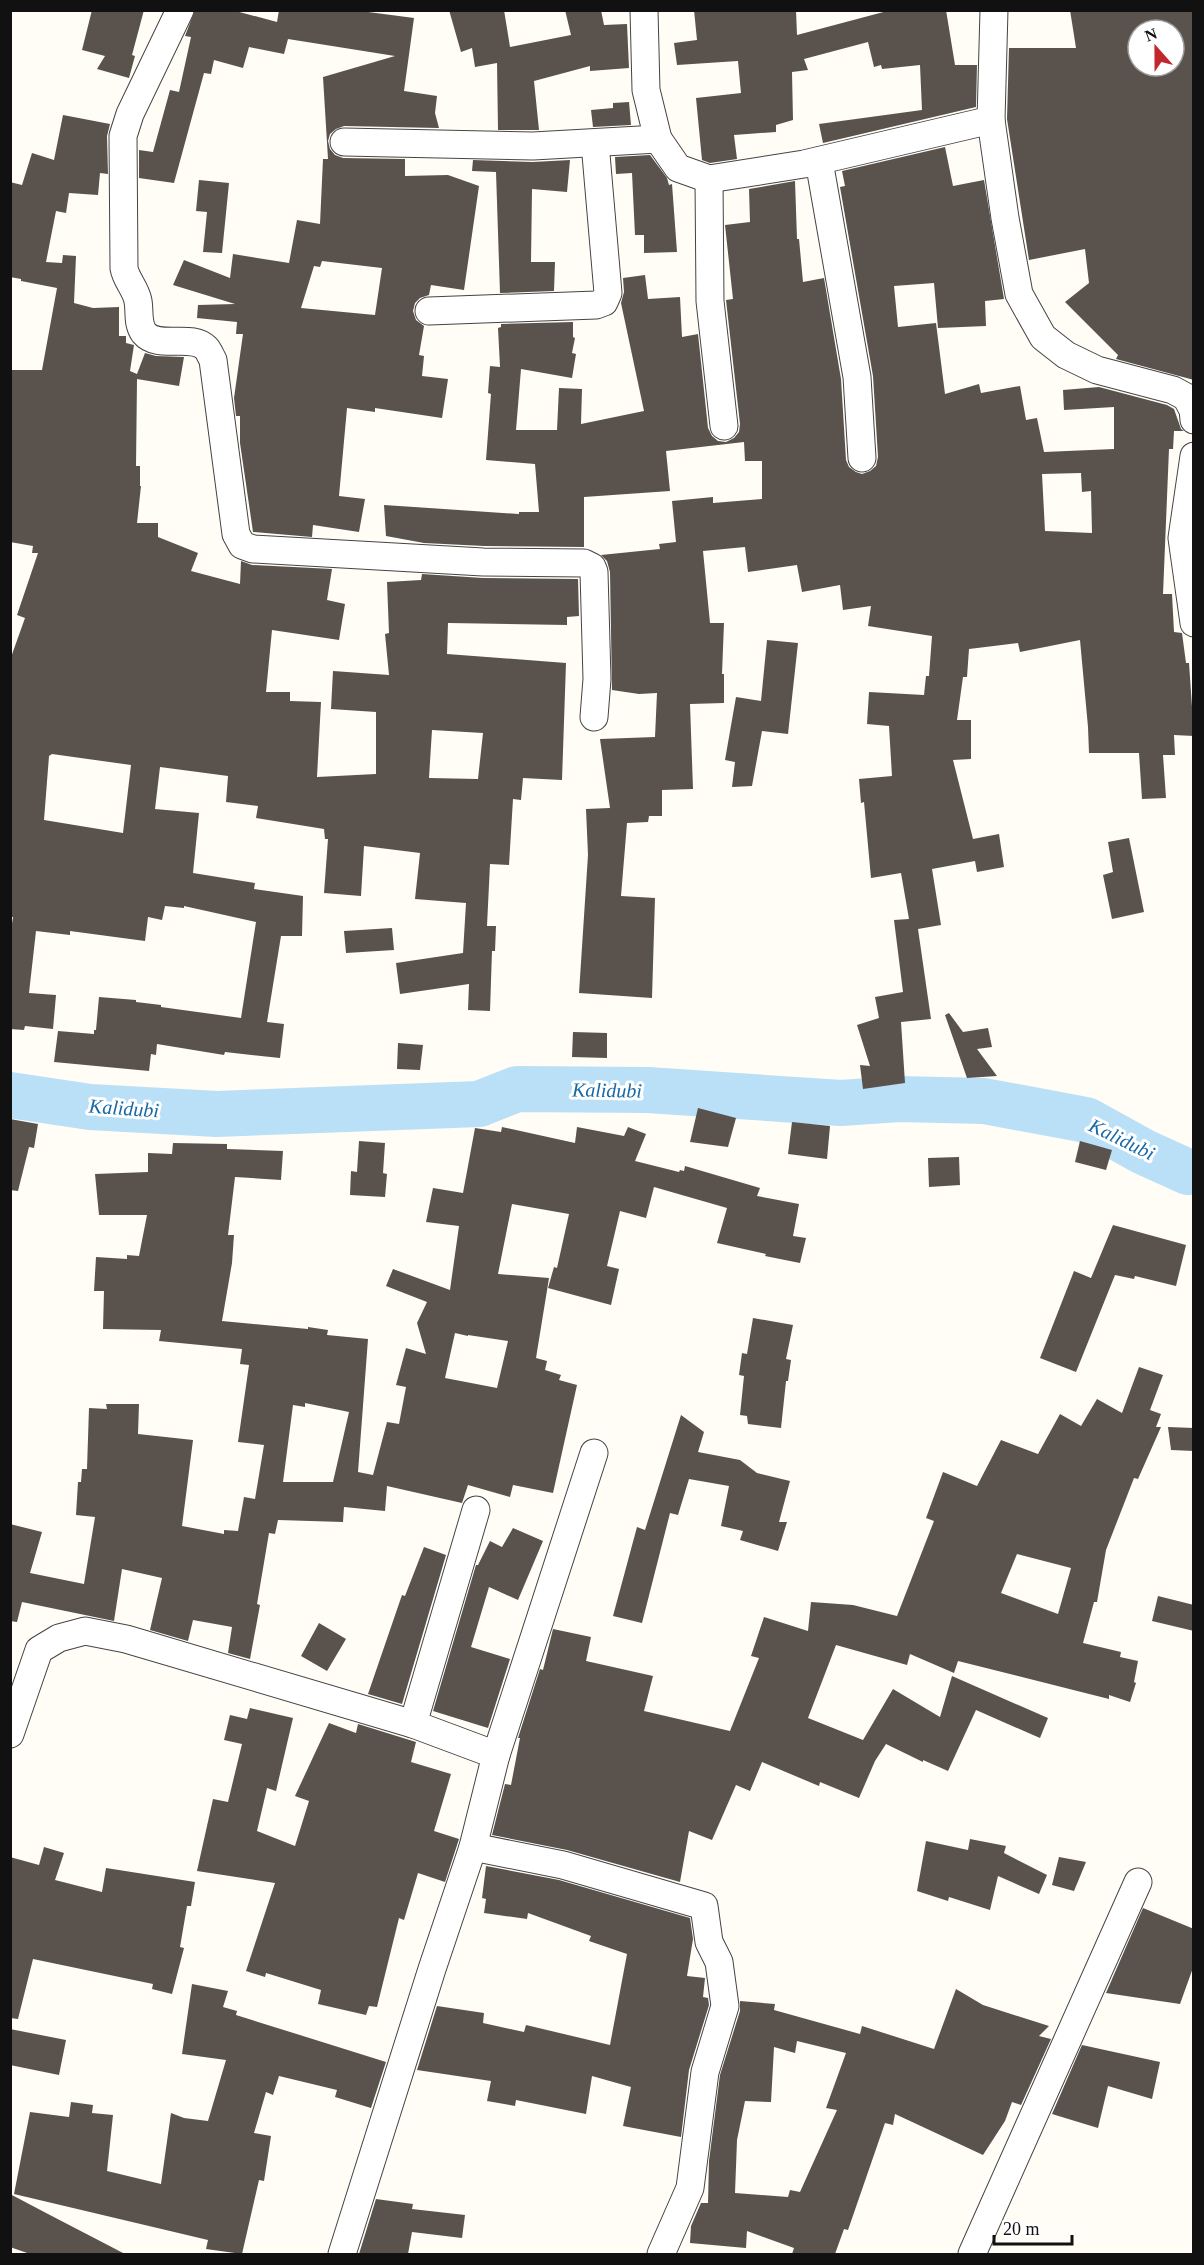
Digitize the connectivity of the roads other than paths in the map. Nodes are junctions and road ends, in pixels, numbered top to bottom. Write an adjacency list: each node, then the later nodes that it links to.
1 (180, 10): 16 (street)
2 (644, 10): 5 (street)
3 (994, 10): 4 (street)
4 (991, 120): 8 (street); 11 (street)
5 (658, 139): 7 (street); 9 (street)
6 (344, 142): 7 (street)
7 (595, 143): 10 (street)
8 (819, 161): 9 (street); 14 (street)
9 (708, 179): 12 (street)
10 (429, 311)
11 (1193, 413)
12 (724, 426)
13 (1194, 456): 15 (street)
14 (862, 458)
15 (1194, 622)
16 (594, 717)
17 (594, 1453): 21 (street)
18 (476, 1509): 19 (street)
19 (413, 1724): 20 (street); 21 (street)
20 (10, 1734)
21 (495, 1755): 22 (street)
22 (473, 1847): 24 (street); 25 (street)
23 (1138, 1882): 26 (street)
24 (342, 2254)
25 (661, 2254)
26 (972, 2254)

